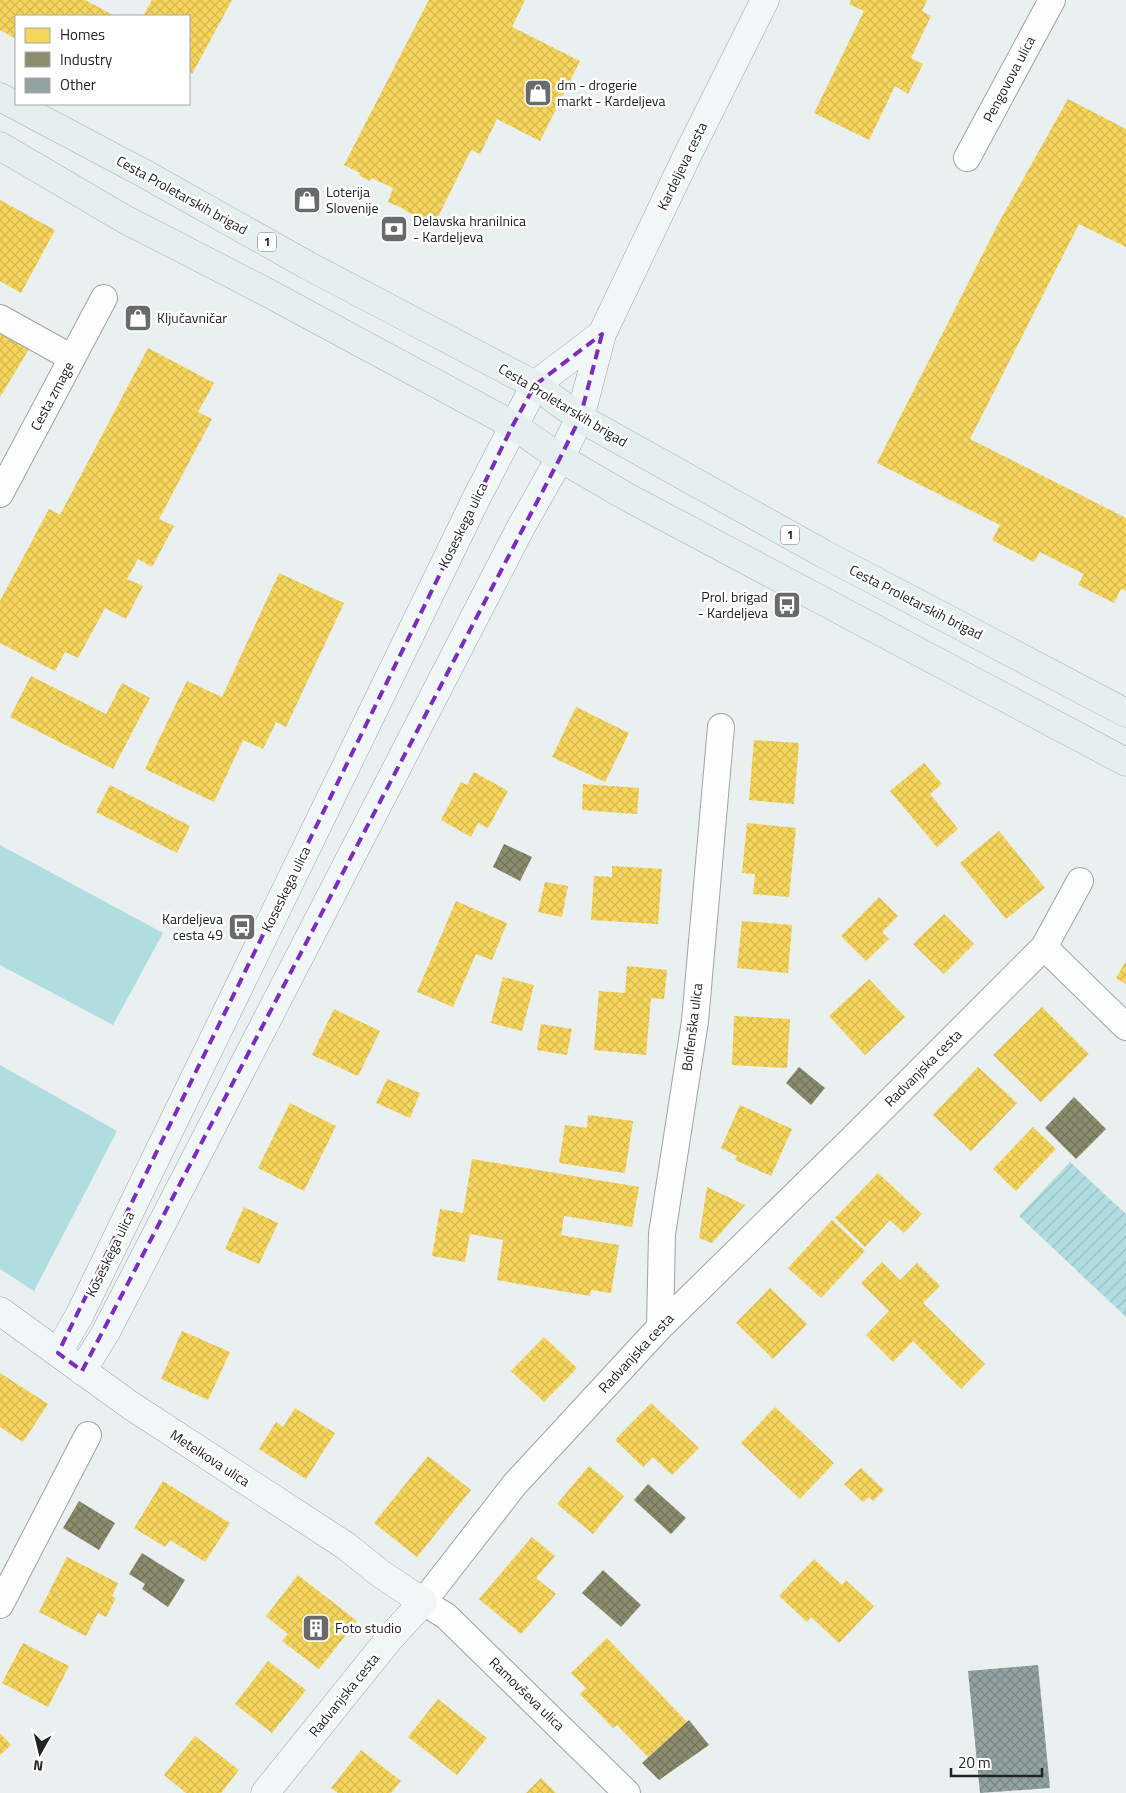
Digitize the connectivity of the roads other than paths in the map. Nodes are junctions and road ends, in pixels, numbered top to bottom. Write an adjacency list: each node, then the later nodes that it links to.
1 (765, 0): 10 (street, Kardeljeva cesta)
2 (1052, 0): 7 (street, Pengovova ulica)
3 (0, 97): 5 (main road, Cesta Proletarskih brigad / 1)
4 (15, 105): 12 (main road, Cesta Proletarskih brigad / 1)
5 (15, 105)
6 (0, 146): 14 (main road)
7 (967, 158)
8 (104, 298): 11 (street, Cesta zmage)
9 (0, 318): 11 (street)
10 (602, 334): 12 (street); 13 (street, Kardeljeva cesta)
11 (72, 358): 16 (street, Cesta zmage)
12 (535, 386): 13 (main road, Cesta Proletarskih brigad / 1); 14 (street, Koseskega ulica)
13 (580, 418): 15 (street, Kardeljeva cesta); 17 (main road, Cesta Proletarskih brigad / 1)
14 (513, 425): 15 (main road); 25 (street, Koseskega ulica)
15 (560, 458): 19 (main road); 26 (street)
16 (0, 494)
17 (1126, 713)
18 (721, 727): 24 (street, Bolfenška ulica)
19 (1126, 762)
20 (1080, 881): 21 (street, Radvanjska cesta)
21 (1044, 947): 22 (street); 24 (street, Radvanjska cesta)
22 (1126, 1027)
23 (0, 1311): 25 (street, Metelkova ulica)
24 (660, 1327): 28 (street, Radvanjska cesta)
25 (58, 1353): 26 (street, Metelkova ulica)
26 (82, 1371): 28 (street, Metelkova ulica)
27 (88, 1435): 29 (street)
28 (423, 1602): 30 (street, Radvanjska cesta); 31 (street, Ramovševa ulica)
29 (0, 1605)
30 (265, 1793)
31 (627, 1793)

